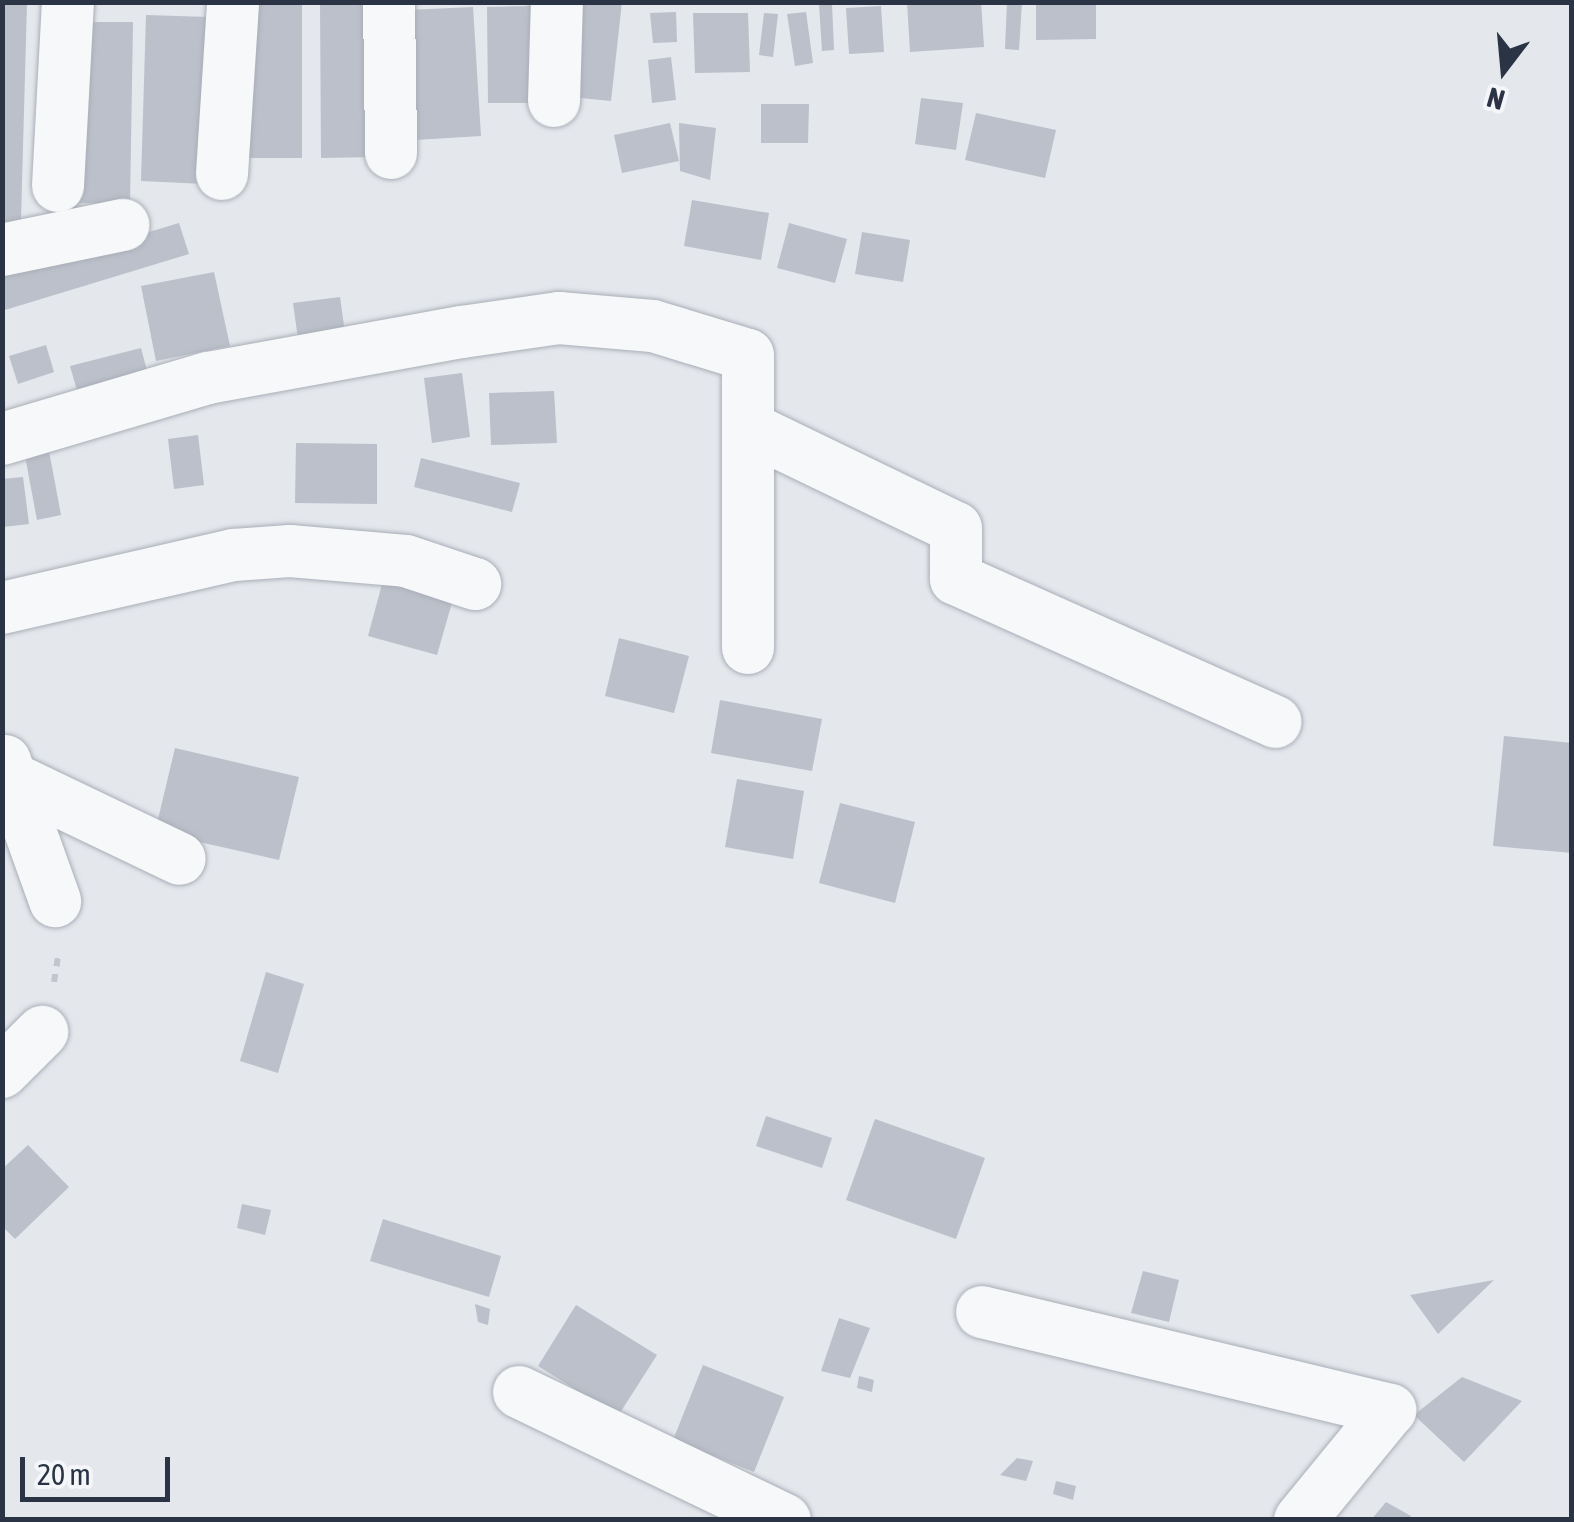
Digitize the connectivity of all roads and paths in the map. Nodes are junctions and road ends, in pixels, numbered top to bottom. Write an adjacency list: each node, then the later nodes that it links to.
1 (68, 2): 8 (street)
2 (233, 2): 7 (street)
3 (389, 2): 6 (street)
4 (557, 2): 5 (street)
5 (554, 101)
6 (390, 154)
7 (222, 174)
8 (58, 186)
9 (123, 225): 10 (street)
10 (2, 250)
11 (753, 430): 12 (street); 15 (street); 16 (street)
12 (2, 439)
13 (475, 584): 14 (street)
14 (2, 608)
15 (748, 648)
16 (1276, 722)
17 (6, 766): 18 (street); 19 (street)
18 (180, 860)
19 (55, 901): 20 (path)
20 (42, 1032): 21 (street)
21 (2, 1072)
22 (982, 1312): 25 (street)
23 (519, 1392): 24 (street)
24 (784, 1520)
25 (1300, 1520)

